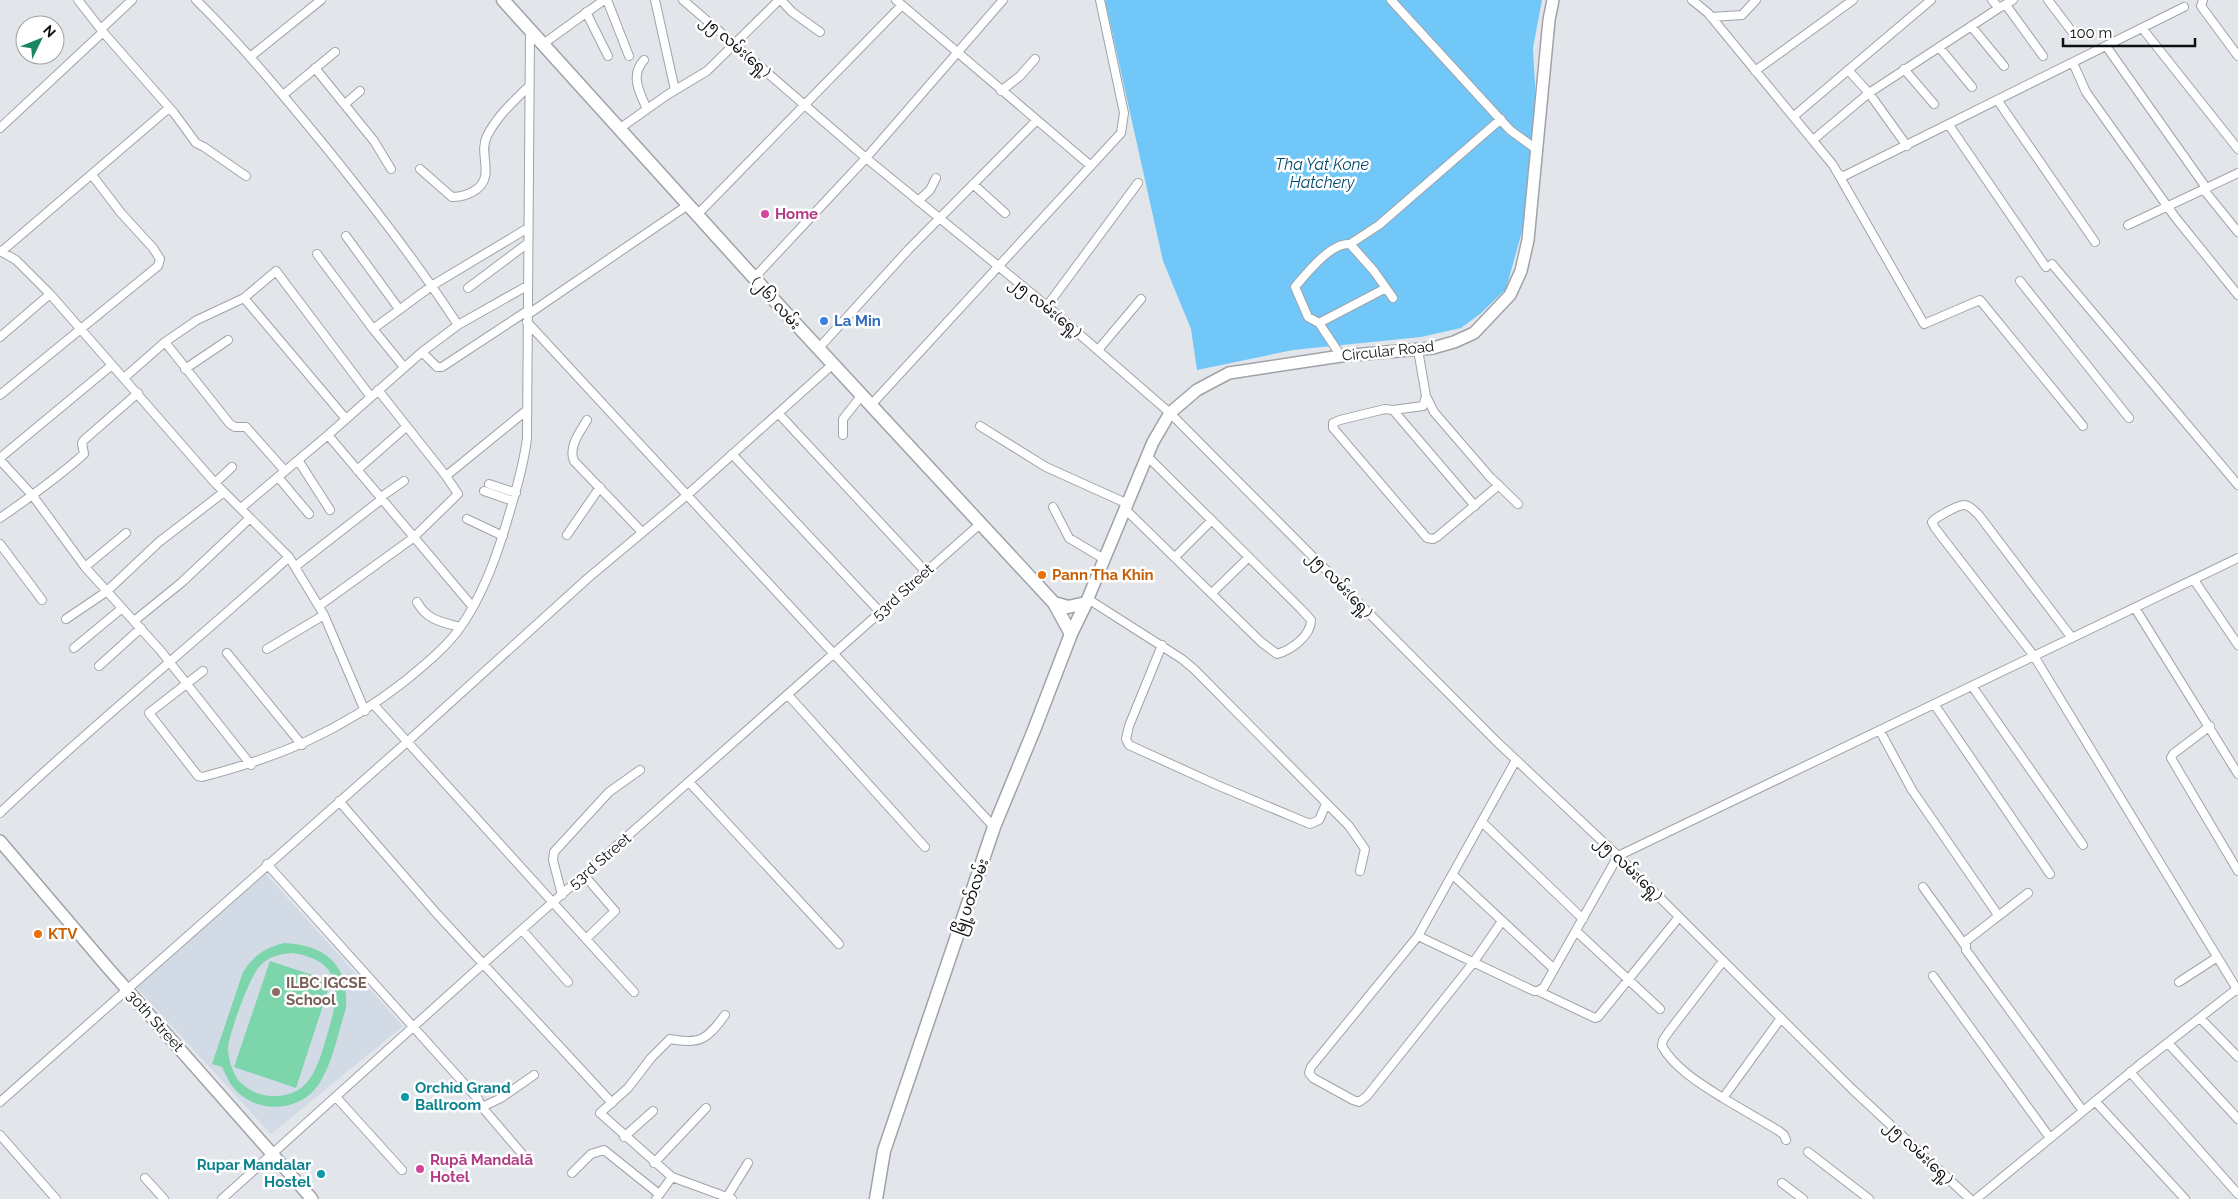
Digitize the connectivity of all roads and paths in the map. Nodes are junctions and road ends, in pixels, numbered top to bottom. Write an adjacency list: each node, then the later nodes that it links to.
1 (78, 0): 29 (street)
2 (132, 0): 29 (street)
3 (196, 0): 39 (street)
4 (321, 0): 39 (street)
5 (503, 0): 30 (main road, (၂၆) လမ်း)
6 (605, 0): 25 (street); 41 (street)
7 (654, 0): 54 (street)
8 (780, 0): 31 (street); 34 (street)
9 (1003, 0): 38 (street)
10 (1100, 0): 76 (street)
11 (1391, 0): 66 (street)
12 (1692, 0): 26 (street)
13 (1756, 0): 26 (street)
14 (1853, 0): 51 (street)
15 (1931, 0): 50 (street)
16 (1992, 0): 23 (street)
17 (2013, 0): 23 (street)
18 (2048, 0): 32 (street)
19 (2203, 0): 43 (street)
20 (686, 1): 34 (street, ၂၅ လမ်း(ရှေ့))
21 (897, 1): 38 (street); 61 (street)
22 (1551, 4): 74 (street, Circular Road)
23 (2002, 7): 27 (street); 42 (street)
24 (2184, 7): 28 (street)
25 (586, 12): 33 (street); 40 (street)
26 (1711, 17): 51 (street)
27 (1971, 26): 36 (street); 47 (street)
28 (2142, 28): 35 (street); 73 (street)
29 (102, 31): 63 (street); 69 (street)
30 (530, 32): 33 (main road, (၂၆) လမ်း); 52 (street)
31 (820, 32)
32 (2073, 33)
33 (543, 44): 70 (main road, (၂၆) လမ်း)
34 (734, 46): 54 (street); 61 (street, ၂၅ လမ်း(ရှေ့))
35 (2106, 46): 46 (street); 86 (street)
36 (1939, 47): 49 (street); 53 (street)
37 (335, 52): 48 (street)
38 (959, 54): 55 (street); 75 (street)
39 (250, 56): 58 (street)
40 (608, 56)
41 (629, 56)
42 (2043, 56)
43 (2238, 56)
44 (1035, 58): 55 (street)
45 (644, 60): 64 (street)
46 (2072, 63): 59 (street); 88 (street)
47 (2004, 66)
48 (315, 68): 58 (street); 60 (street)
49 (1904, 69): 57 (street); 62 (street)
50 (1848, 70): 57 (street); 65 (street)
51 (1755, 71): 65 (street)
52 (530, 86): 78 (street); 93 (street)
53 (1972, 87)
54 (675, 90): 64 (street)
55 (1001, 90): 67 (street)
56 (360, 91): 60 (street)
57 (1869, 93): 71 (street); 72 (street)
58 (284, 96): 104 (street)
59 (1998, 100): 68 (street); 96 (street)
60 (345, 104): 77 (street)
61 (804, 104): 75 (street, ၂၅ လမ်း(ရှေ့)); 89 (street)
62 (1934, 104)
63 (169, 108): 81 (street); 82 (street)
64 (647, 109): 70 (street)
65 (1794, 116): 71 (street)
66 (1501, 119): 74 (street); 98 (street)
67 (1036, 121): 76 (street); 85 (street)
68 (1949, 125): 72 (street); 163 (street)
69 (0, 128)
70 (619, 129): 89 (main road, (၂၆) လမ်း)
71 (1813, 140): 80 (street)
72 (1905, 143): 80 (street)
73 (2238, 148)
74 (1536, 149): 125 (street, Circular Road)
75 (866, 158): 87 (street, ၂၅ လမ်း(ရှေ့)); 102 (street)
76 (1091, 166): 101 (street)
77 (391, 169)
78 (420, 169)
79 (2238, 173): 86 (street)
80 (1840, 174): 147 (street)
81 (92, 175): 99 (street); 119 (street)
82 (246, 176)
83 (936, 178): 87 (street)
84 (1138, 183): 113 (street)
85 (973, 184): 90 (street); 91 (street)
86 (2206, 190): 88 (street); 94 (street)
87 (918, 200): 91 (street, ၂၅ လမ်း(ရှေ့))
88 (2168, 207): 92 (street); 109 (street)
89 (692, 210): 102 (main road, (၂၆) လမ်း); 115 (street)
90 (1005, 212)
91 (940, 218): 101 (street, ၂၅ လမ်း(ရှေ့)); 123 (street)
92 (2128, 225)
93 (528, 228): 97 (street); 104 (street)
94 (2238, 232)
95 (346, 236): 114 (street)
96 (2095, 242)
97 (528, 243): 105 (street); 106 (street)
98 (1350, 244): 107 (street); 116 (street)
99 (0, 251): 108 (street)
100 (317, 254): 118 (street)
101 (998, 268): 113 (street, ၂၅ လမ်း(ရှေ့)); 138 (street)
102 (754, 278): 123 (main road, (၂၆) လမ်း)
103 (2020, 281): 143 (street)
104 (432, 285): 114 (street); 117 (street)
105 (527, 286): 115 (street); 117 (street)
106 (468, 288)
107 (1386, 288): 111 (street); 116 (street)
108 (50, 294): 119 (street); 120 (street)
109 (2238, 295)
110 (244, 298): 122 (street); 136 (street); 144 (street)
111 (1392, 298)
112 (1140, 299): 124 (street)
113 (1047, 306): 124 (street, ၂၅ လမ်း(ရှေ့))
114 (399, 309): 118 (street)
115 (527, 316): 126 (street); 139 (street); 168 (street)
116 (1319, 323): 127 (street)
117 (458, 324): 126 (street)
118 (374, 328): 130 (street)
119 (81, 330): 129 (street); 135 (street)
120 (0, 337)
121 (228, 340): 131 (street)
122 (165, 342): 131 (street); 132 (street)
123 (818, 349): 128 (main road, (၂၆) လမ်း)
124 (1098, 350): 141 (street, ၂၅ လမ်း(ရှေ့))
125 (1418, 350): 127 (street, Circular Road); 137 (street)
126 (422, 352): 130 (street)
127 (1341, 356): 141 (street, Circular Road)
128 (832, 364): 138 (main road, (၂၆) လမ်း); 142 (street)
129 (112, 365): 132 (street); 153 (street)
130 (404, 367): 133 (street)
131 (185, 368): 157 (street)
132 (124, 378): 134 (street)
133 (378, 390): 136 (street); 148 (street)
134 (138, 393): 161 (street); 167 (street)
135 (0, 395)
136 (371, 396): 144 (street)
137 (1426, 396): 140 (street); 162 (street)
138 (866, 400): 150 (street); 182 (main road, (၂၆) လမ်း)
139 (527, 410): 158 (street); 166 (street)
140 (1393, 410): 172 (street); 172 (street)
141 (1170, 413): 152 (street, Circular Road); 236 (street, ၂၅ လမ်း(ရှေ့))
142 (779, 414): 151 (street); 196 (street)
143 (2129, 418)
144 (346, 419): 149 (street)
145 (587, 420): 164 (street)
146 (980, 426): 174 (street)
147 (2083, 426)
148 (406, 427): 156 (street); 158 (street)
149 (328, 435): 154 (street); 156 (street)
150 (843, 435)
151 (732, 454): 168 (street); 208 (street)
152 (1147, 456): 174 (street, Circular Road); 181 (street)
153 (0, 459): 167 (street)
154 (298, 460): 157 (street); 176 (street)
155 (232, 467): 161 (street)
156 (358, 470): 169 (street)
157 (285, 471): 159 (street)
158 (446, 476): 187 (street)
159 (278, 477): 175 (street); 177 (street)
160 (404, 480): 169 (street)
161 (215, 483): 165 (street)
162 (1499, 485): 171 (street); 172 (street)
163 (2238, 486)
164 (600, 487): 183 (street); 186 (street)
165 (224, 492): 175 (street); 198 (street)
166 (516, 492): 170 (street); 170 (street)
167 (33, 496): 178 (street); 195 (street)
168 (686, 496): 183 (street); 221 (street)
169 (382, 498): 187 (street); 194 (street)
170 (513, 501): 185 (street)
171 (1518, 504)
172 (1475, 506)
173 (1053, 507): 193 (street)
174 (1127, 507): 189 (street); 193 (street, Circular Road)
175 (241, 508): 179 (street)
176 (330, 510)
177 (309, 514)
178 (0, 518)
179 (250, 518): 191 (street); 211 (street)
180 (467, 519): 185 (street)
181 (1212, 520): 189 (street); 190 (street)
182 (980, 524): 196 (street, 53rd Street); 203 (main road, (၂၆) လမ်း)
183 (642, 532): 234 (street)
184 (126, 533): 195 (street)
185 (503, 536): 205 (street)
186 (567, 536)
187 (414, 538): 204 (street); 205 (street)
188 (0, 544): 200 (street)
189 (1175, 557): 199 (street)
190 (1249, 557): 199 (street); 199 (street)
191 (289, 558): 194 (street); 223 (street)
192 (2238, 558): 197 (street)
193 (1104, 559): 201 (street, Circular Road)
194 (296, 566): 204 (street)
195 (85, 567): 198 (street)
196 (925, 571): 208 (street, 53rd Street)
197 (2194, 580): 206 (street); 217 (street)
198 (106, 592): 207 (street); 210 (street)
199 (1212, 593)
200 (42, 600)
201 (1087, 601): 203 (main road); 214 (main road, မြို့ပတ်လမ်း); 216 (street)
202 (417, 602): 212 (street)
203 (1054, 603): 214 (main road, (၂၆) လမ်း)
204 (319, 606): 209 (street)
205 (472, 606): 212 (street)
206 (2135, 608): 215 (street); 232 (street)
207 (121, 609): 211 (street); 218 (street)
208 (880, 612): 221 (street, 53rd Street)
209 (324, 615): 219 (street); 231 (street)
210 (66, 619)
211 (134, 621): 213 (street)
212 (460, 627): 230 (street)
213 (141, 628): 223 (street); 224 (street)
214 (1071, 634): 245 (main road, မြို့ပတ်လမ်း)
215 (2072, 638): 222 (street); 222 (street)
216 (1162, 645): 242 (street); 242 (street)
217 (2238, 645)
218 (74, 648)
219 (267, 649)
220 (227, 653): 235 (street)
221 (834, 653): 228 (street, 53rd Street); 245 (street)
222 (2034, 656): 227 (street); 270 (street)
223 (168, 662): 226 (street); 243 (street)
224 (99, 666)
225 (203, 671): 226 (street)
226 (186, 684): 237 (street); 237 (street)
227 (1972, 686): 229 (street); 247 (street)
228 (788, 695): 240 (street, 53rd Street); 248 (street)
229 (1934, 704): 233 (street); 253 (street)
230 (374, 705): 231 (street); 234 (street)
231 (365, 711): 235 (street)
232 (2210, 726): 239 (street); 252 (street)
233 (1880, 731): 249 (street); 260 (street)
234 (407, 742): 241 (street); 259 (street)
235 (302, 745): 237 (street)
236 (1516, 760): 244 (street); 249 (street, ၂၅ လမ်း(ရှေ့))
237 (251, 765)
238 (640, 770): 258 (street)
239 (2238, 774)
240 (689, 782): 254 (street, 53rd Street); 268 (street)
241 (339, 801): 250 (street); 273 (street)
242 (1326, 804): 251 (street)
243 (0, 813)
244 (1482, 822): 255 (street); 262 (street)
245 (994, 827): 323 (main road, မြို့ပတ်လမ်း)
246 (0, 840): 279 (street, 30th Street)
247 (2083, 846)
248 (925, 847)
249 (1618, 856): 261 (street, ၂၅ လမ်း(ရှေ့)); 262 (street)
250 (268, 864): 279 (street); 287 (street)
251 (1360, 871)
252 (2238, 871)
253 (2050, 874)
254 (584, 875): 258 (street, 53rd Street); 267 (street)
255 (1452, 875): 263 (street); 266 (street)
256 (1923, 887): 269 (street)
257 (2028, 893): 260 (street)
258 (562, 895): 259 (street, 53rd Street)
259 (553, 902): 264 (street, 53rd Street); 267 (street)
260 (1998, 915): 269 (street)
261 (1679, 917): 271 (street, ၂၅ လမ်း(ရှေ့)); 276 (street)
262 (1583, 919): 265 (street)
263 (1502, 921): 272 (street); 274 (street)
264 (522, 930): 273 (street, 53rd Street); 277 (street)
265 (1576, 931): 274 (street); 276 (street)
266 (1418, 936): 272 (street); 272 (street)
267 (586, 939): 281 (street)
268 (839, 944)
269 (1964, 944): 300 (street)
270 (2216, 958): 278 (street); 280 (street)
271 (1723, 961): 285 (street, ၂၅ လမ်း(ရှေ့)); 293 (street)
272 (1472, 963): 282 (street)
273 (483, 964): 287 (street, 53rd Street); 296 (street)
274 (1554, 969): 282 (street)
275 (1932, 976): 304 (street)
276 (1628, 979): 282 (street); 283 (street)
277 (568, 982)
278 (2179, 982)
279 (126, 989): 295 (street); 307 (street, 30th Street)
280 (2237, 989): 286 (street)
281 (634, 992)
282 (1538, 992)
283 (1660, 1009)
284 (725, 1015): 296 (street)
285 (1781, 1018): 293 (street); 326 (street, ၂၅ လမ်း(ရှေ့))
286 (2200, 1018): 288 (street); 289 (street)
287 (413, 1027): 292 (street, 53rd Street); 297 (street)
288 (2168, 1043): 290 (street); 301 (street)
289 (2238, 1058)
290 (2130, 1072): 294 (street); 316 (street)
291 (534, 1075): 297 (street)
292 (336, 1097): 307 (street, 53rd Street); 311 (street)
293 (1723, 1098): 305 (street)
294 (2095, 1101): 300 (street); 328 (street)
295 (0, 1102)
296 (612, 1103): 303 (street)
297 (482, 1107): 308 (street)
298 (706, 1108): 309 (street)
299 (653, 1111): 303 (street)
300 (2083, 1111): 304 (street)
301 (2238, 1118)
302 (0, 1135): 319 (street)
303 (624, 1137): 309 (street)
304 (2050, 1138): 327 (street)
305 (1786, 1140)
306 (1808, 1152): 325 (street)
307 (273, 1154): 321 (street, 53rd Street); 322 (street, 30th Street)
308 (529, 1162)
309 (654, 1163): 313 (street)
310 (748, 1163): 318 (street)
311 (402, 1170)
312 (572, 1173): 317 (street)
313 (672, 1177): 317 (street); 318 (street)
314 (145, 1178): 320 (street)
315 (1782, 1182): 324 (street)
316 (2238, 1194)
317 (657, 1197)
318 (729, 1198)
319 (56, 1199)
320 (164, 1199)
321 (222, 1199)
322 (312, 1199)
323 (876, 1199)
324 (1803, 1199)
325 (1869, 1199)
326 (1970, 1199)
327 (1976, 1199)
328 (2185, 1199)

